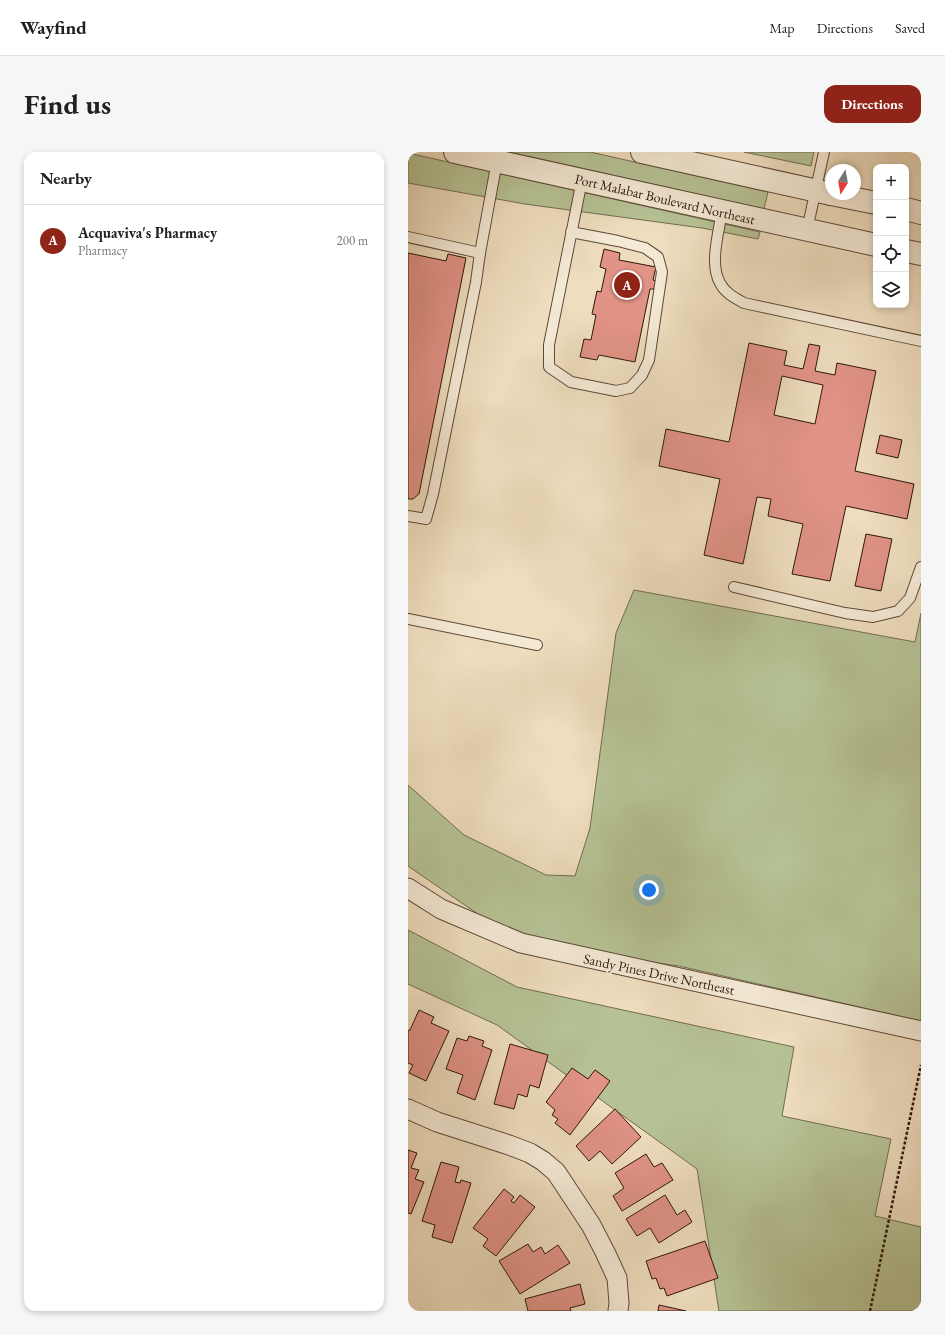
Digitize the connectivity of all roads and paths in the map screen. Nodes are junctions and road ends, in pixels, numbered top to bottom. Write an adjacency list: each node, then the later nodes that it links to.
1 (455, 152): 4 (street, Port Malabar Boulevard Northeast)
2 (642, 152): 7 (street)
3 (824, 152): 5 (lane)
4 (497, 161): 6 (street, Port Malabar Boulevard Northeast); 18 (lane)
5 (825, 172)
6 (582, 180): 12 (street, Port Malabar Boulevard Northeast); 15 (lane)
7 (825, 193)
8 (825, 195): 14 (lane)
9 (861, 200): 10 (street)
10 (873, 202)
11 (909, 210): 13 (street)
12 (722, 212): 14 (street, Port Malabar Boulevard Northeast); 21 (lane)
13 (921, 212)
14 (807, 230): 17 (street, Port Malabar Boulevard Northeast)
15 (571, 232): 15 (lane)
16 (408, 237): 18 (lane)
17 (873, 244)
18 (480, 252): 22 (lane)
19 (909, 252): 20 (street)
20 (921, 254)
21 (921, 340)
22 (408, 516)
23 (921, 567): 24 (lane)
24 (734, 587)
25 (408, 619): 26 (lane)
26 (537, 645)
27 (408, 888): 28 (street, Sandy Pines Drive Northeast)
28 (921, 1031)
29 (921, 1065): 32 (path)
30 (408, 1109): 31 (street)
31 (618, 1311)
32 (870, 1311)

